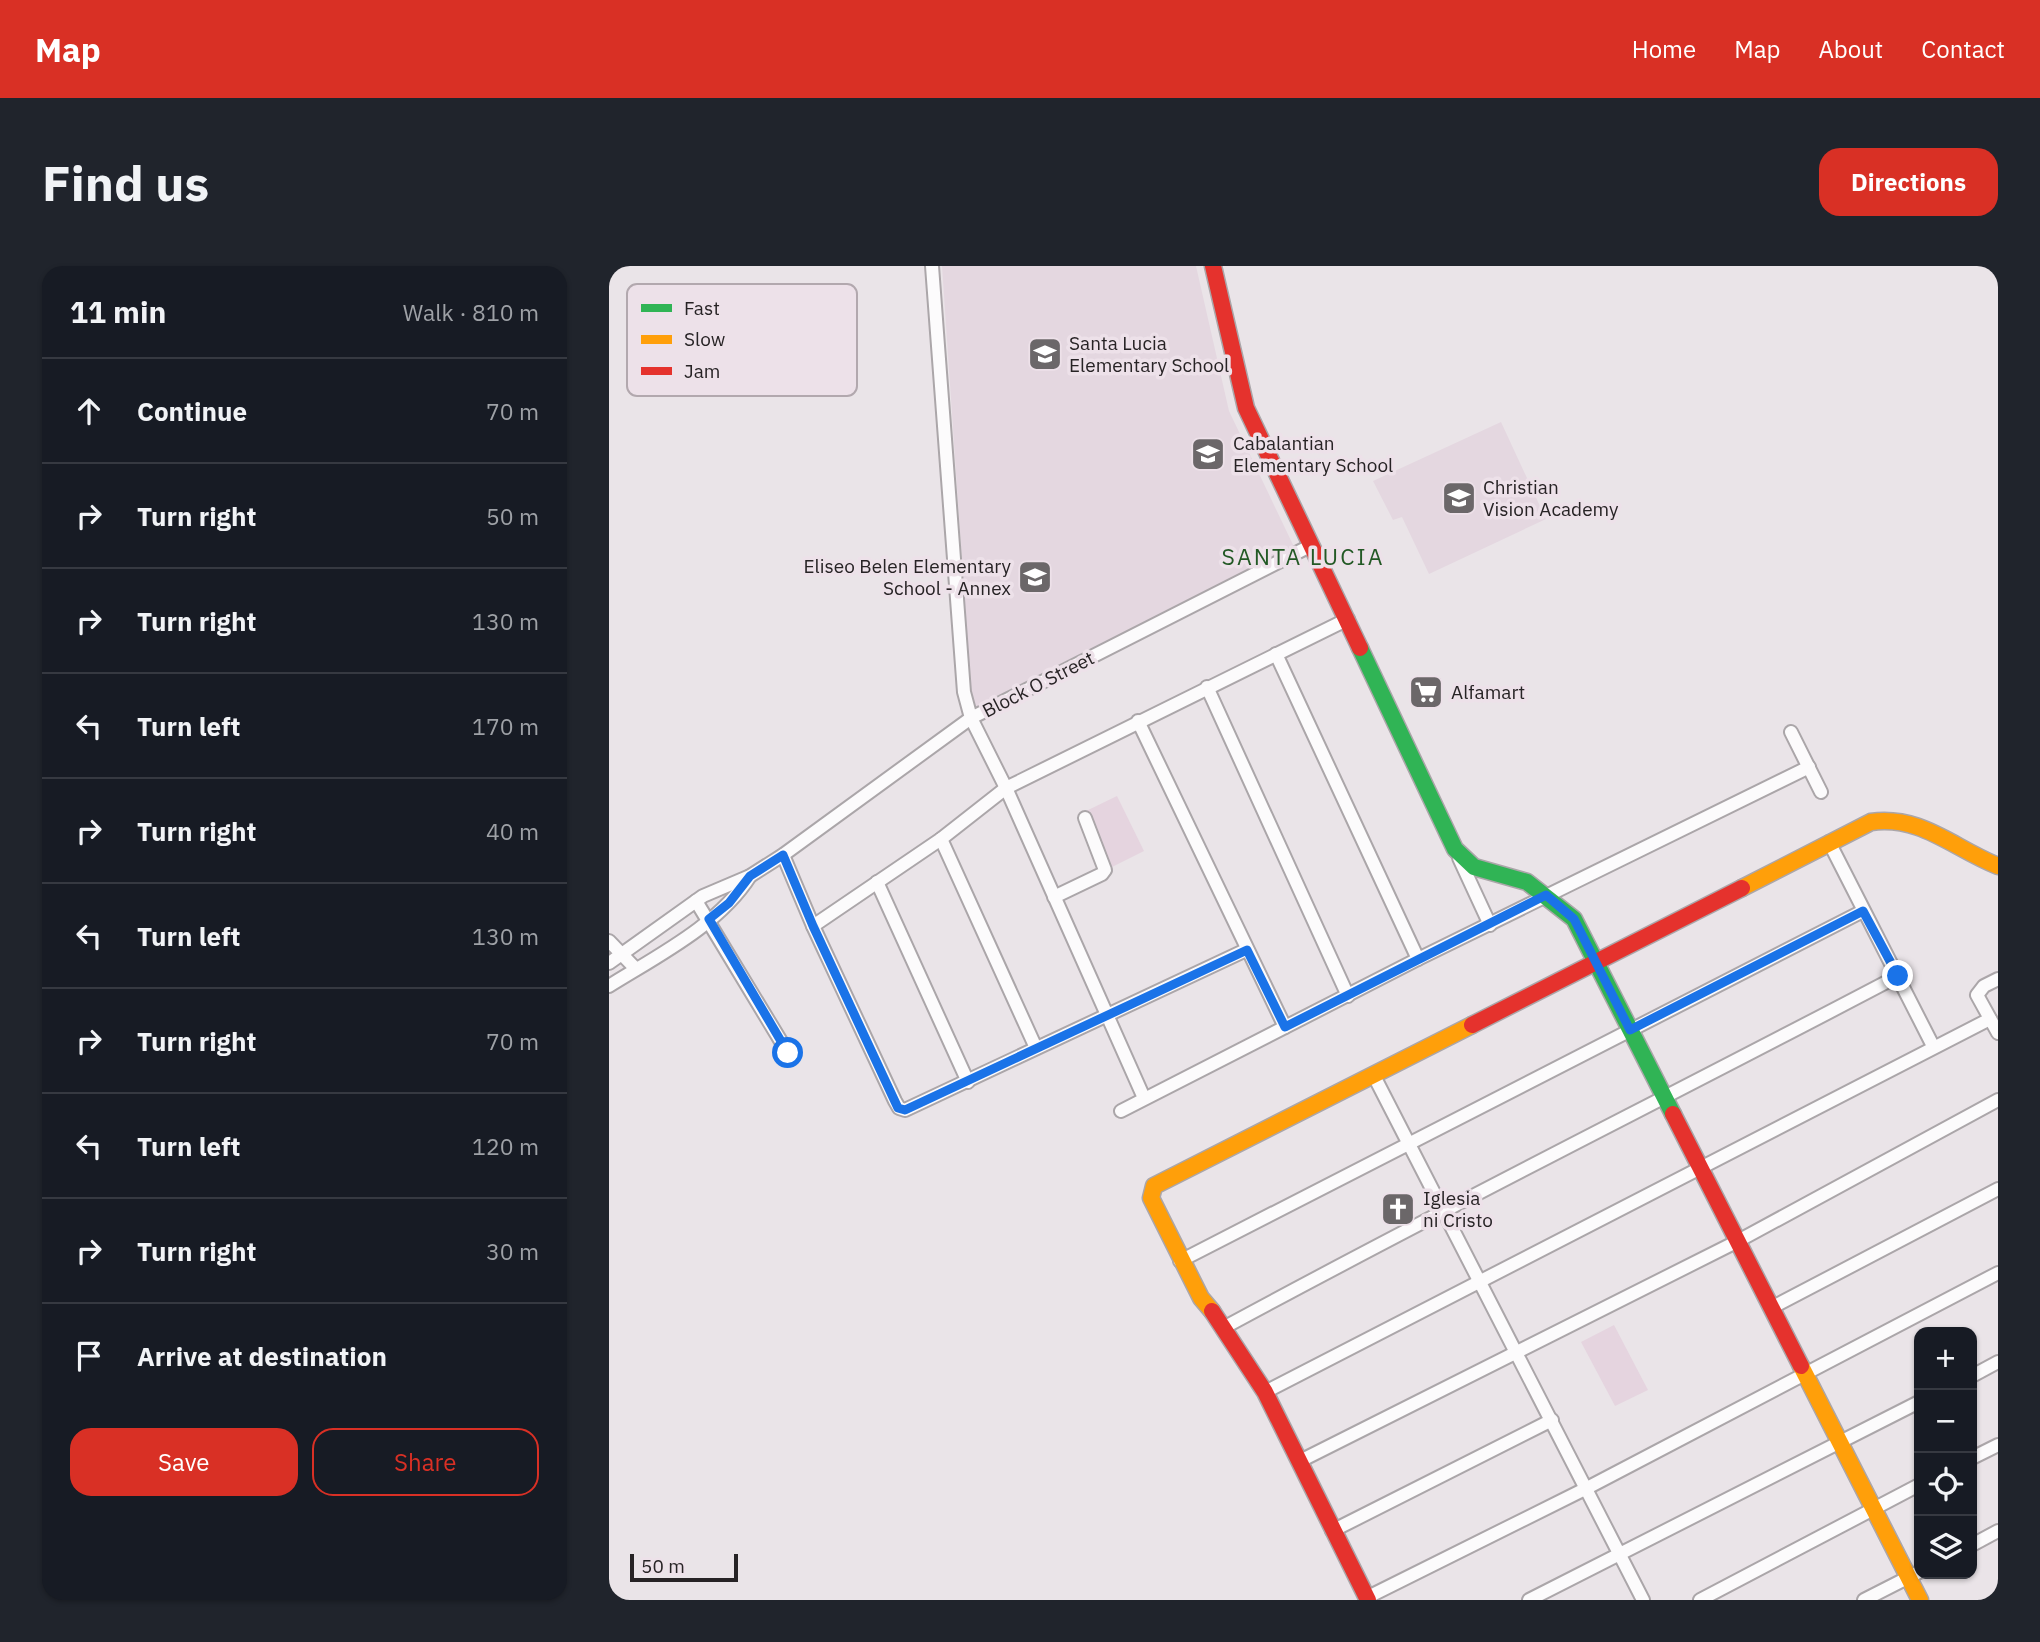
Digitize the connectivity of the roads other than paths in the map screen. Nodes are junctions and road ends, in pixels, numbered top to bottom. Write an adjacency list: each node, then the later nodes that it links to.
1 (932, 266): 7 (street)
2 (1213, 266): 3 (street)
3 (1311, 545): 4 (street); 7 (street, Block O Street)
4 (1348, 619): 5 (street); 16 (street)
5 (1276, 654): 6 (street); 31 (street)
6 (1207, 687): 8 (street); 38 (street)
7 (971, 718): 11 (street); 17 (street, Block O Street)
8 (1138, 720): 11 (street); 29 (street)
9 (1791, 732): 10 (street)
10 (1809, 767): 12 (street); 21 (street)
11 (1006, 788): 14 (street); 22 (street)
12 (1821, 792)
13 (1085, 818): 22 (street)
14 (941, 839): 20 (street); 45 (street)
15 (1829, 842): 18 (street); 24 (street); 32 (street)
16 (1455, 849): 21 (street); 26 (street)
17 (783, 855): 19 (street, Block O Street); 27 (street)
18 (1998, 866)
19 (750, 876): 23 (street); 25 (street)
20 (877, 882): 27 (street); 48 (street)
21 (1546, 895): 26 (street); 32 (street)
22 (1054, 897): 39 (street)
23 (696, 901): 25 (street); 30 (street)
24 (1863, 911): 35 (street); 42 (street)
25 (709, 919): 34 (street); 46 (street)
26 (1490, 925): 31 (street)
27 (813, 926): 48 (street)
28 (609, 941): 30 (street)
29 (1247, 950): 39 (street); 41 (street)
30 (622, 954): 33 (street); 34 (street)
31 (1418, 959): 38 (street)
32 (1595, 962): 42 (street); 47 (street)
33 (609, 963)
34 (636, 969): 37 (street)
35 (1898, 976): 44 (street); 50 (street)
36 (1998, 979): 40 (street)
37 (609, 986)
38 (1348, 996): 41 (street)
39 (1106, 1017): 45 (street); 49 (street)
40 (1990, 1019): 43 (street); 44 (street)
41 (1285, 1027): 49 (street)
42 (1630, 1030): 50 (street); 53 (street)
43 (1998, 1033)
44 (1933, 1046): 54 (street)
45 (1036, 1048): 48 (street)
46 (788, 1053)
47 (1373, 1074): 53 (street); 58 (street)
48 (968, 1082)
49 (1144, 1098): 52 (street)
50 (1665, 1099): 54 (street); 56 (street)
51 (1998, 1100): 57 (street)
52 (1121, 1111)
53 (1407, 1143): 56 (street); 58 (street)
54 (1700, 1167): 57 (street); 60 (street)
55 (1998, 1189): 61 (street)
56 (1441, 1210): 60 (street); 62 (street)
57 (1738, 1241): 61 (street); 63 (street)
58 (1180, 1261): 62 (street)
59 (1998, 1273): 66 (street)
60 (1481, 1282): 63 (street); 67 (street)
61 (1771, 1308): 66 (street)
62 (1225, 1327): 67 (street)
63 (1517, 1353): 69 (street); 73 (street)
64 (1998, 1362): 65 (street)
65 (1977, 1373)
66 (1805, 1374): 70 (street); 74 (street)
67 (1265, 1392): 73 (street)
68 (1914, 1405): 70 (street)
69 (1552, 1420): 74 (street); 77 (street)
70 (1840, 1443): 76 (street); 80 (street)
71 (1998, 1444): 72 (street)
72 (1977, 1455)
73 (1300, 1461): 77 (street)
74 (1587, 1488): 80 (street); 83 (street)
75 (1914, 1488): 76 (street)
76 (1874, 1509): 81 (street); 86 (street)
77 (1332, 1531): 83 (street)
78 (1998, 1531): 79 (street)
79 (1977, 1542)
80 (1620, 1553): 84 (street); 85 (street)
81 (1914, 1575): 87 (street)
82 (1915, 1579): 88 (street)
83 (1367, 1599)
84 (1529, 1600)
85 (1643, 1600)
86 (1700, 1600)
87 (1864, 1600)
88 (1920, 1600)

